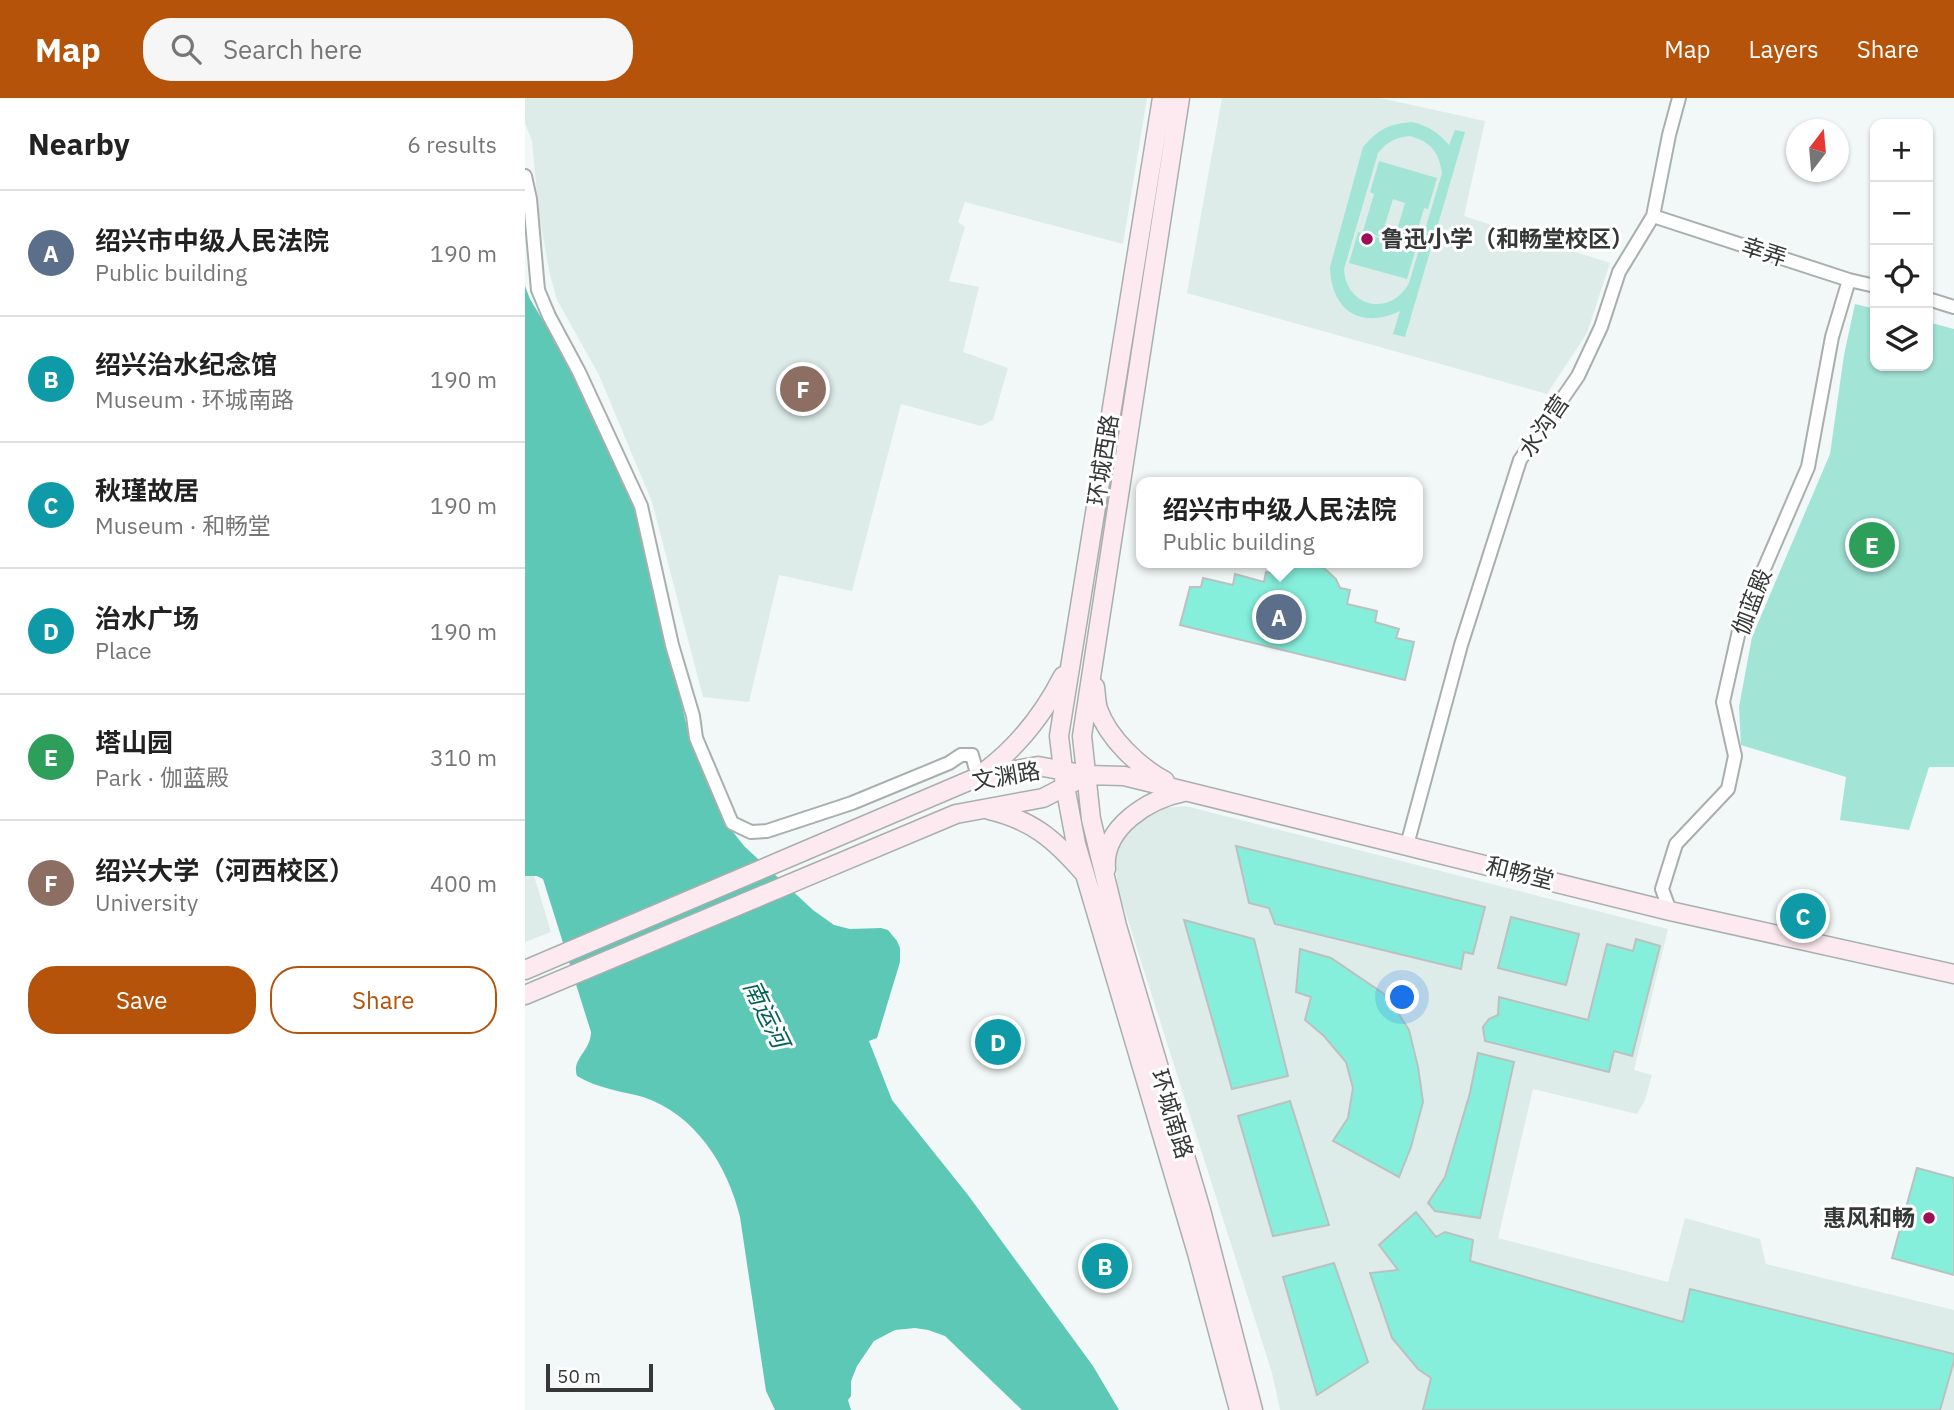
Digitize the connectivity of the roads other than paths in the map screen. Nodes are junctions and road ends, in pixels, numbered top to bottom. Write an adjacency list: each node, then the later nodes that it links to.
1 (1162, 98): 10 (main road, 环城西路)
2 (1180, 98): 11 (main road, 环城西路)
3 (1679, 98): 5 (street, 水沟营)
4 (525, 176): 13 (street)
5 (1653, 216): 6 (street, 幸弄); 19 (street, 水沟营)
6 (1849, 280): 7 (street, 幸弄); 22 (street, 伽蓝殿)
7 (1870, 285)
8 (1933, 301): 9 (street)
9 (1954, 307)
10 (1073, 646): 13 (main road); 14 (main road, 环城西路)
11 (1095, 651): 12 (main road, 环城西路); 15 (main road)
12 (1086, 775): 14 (main road, 文渊路); 15 (main road, 和畅堂); 17 (main road, 环城西路)
13 (978, 777): 14 (main road, 文渊路); 23 (main road, 文渊路)
14 (1064, 778): 16 (main road, 文渊路); 18 (main road, 环城西路)
15 (1187, 792): 19 (main road, 和畅堂); 21 (main road)
16 (982, 808): 20 (main road); 25 (main road, 文渊路)
17 (1091, 819): 21 (main road, 环城南路)
18 (1071, 822): 20 (main road, 环城南路)
19 (1407, 845): 22 (main road, 和畅堂)
20 (1084, 874): 26 (main road, 环城南路)
21 (1108, 888): 27 (main road, 环城南路)
22 (1670, 911): 24 (main road, 和畅堂)
23 (525, 970)
24 (1954, 974)
25 (525, 995)
26 (1239, 1410)
27 (1253, 1410)

